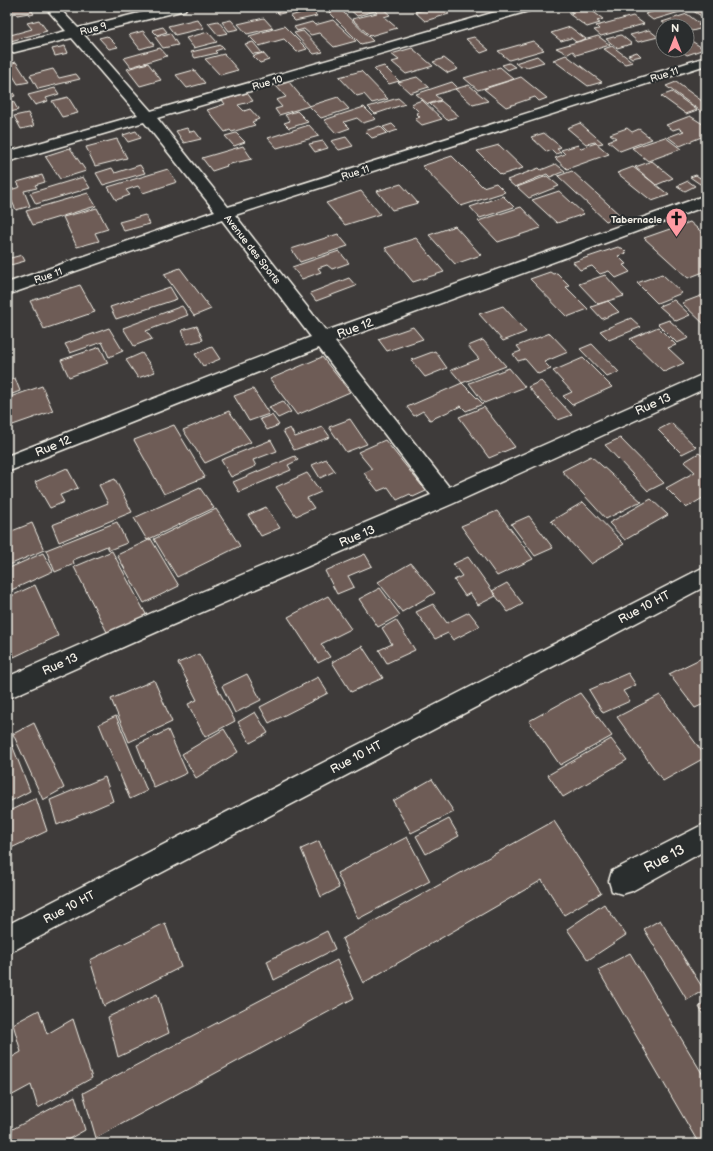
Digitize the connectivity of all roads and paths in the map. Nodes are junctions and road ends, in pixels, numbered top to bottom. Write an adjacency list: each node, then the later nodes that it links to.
1 (51, 7): 4 (street, Avenue des Sports)
2 (180, 7): 4 (street, Rue 9)
3 (527, 7): 7 (street, Rue 10)
4 (76, 33): 5 (street, Rue 9); 7 (street, Avenue des Sports)
5 (7, 50)
6 (706, 61): 10 (street, Rue 11)
7 (149, 116): 8 (street, Rue 10); 10 (street, Avenue des Sports)
8 (7, 157)
9 (706, 200): 12 (street, Rue 12)
10 (225, 213): 11 (street, Rue 11); 12 (street, Avenue des Sports)
11 (7, 289)
12 (323, 339): 14 (street, Rue 12); 15 (street, Avenue des Sports)
13 (706, 380): 15 (street, Rue 13)
14 (7, 464)
15 (445, 498): 17 (street, Rue 13)
16 (706, 575): 20 (street, Rue 10 HT)
17 (7, 688)
18 (706, 836): 19 (street, Rue 13)
19 (622, 881)
20 (7, 940)

